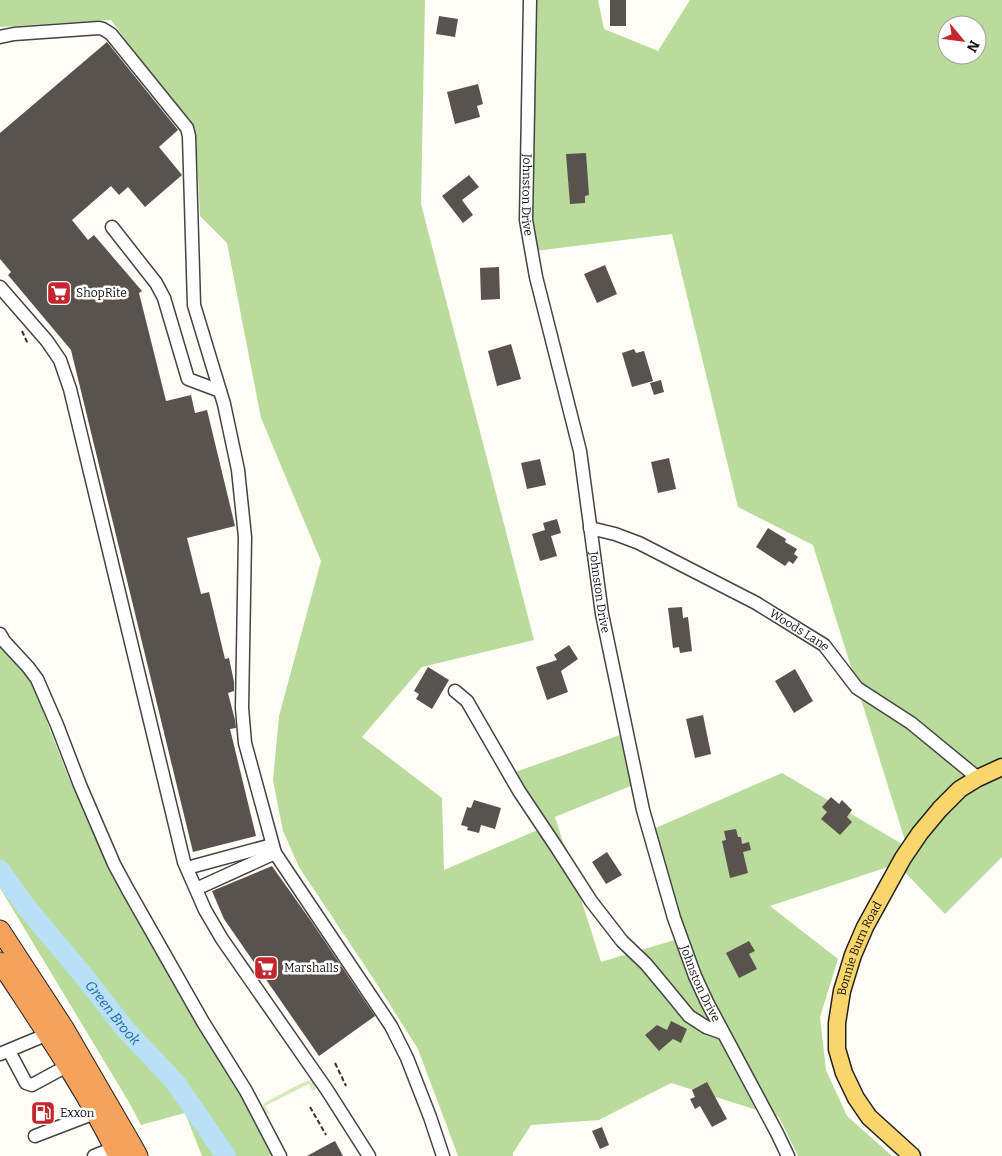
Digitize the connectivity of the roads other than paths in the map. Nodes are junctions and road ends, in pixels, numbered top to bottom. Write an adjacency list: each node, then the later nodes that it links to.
1 (530, 0): 6 (street, Johnston Drive)
2 (0, 37): 5 (street)
3 (112, 226): 5 (street)
4 (0, 287): 12 (street)
5 (220, 391): 11 (street)
6 (590, 528): 10 (street, Woods Lane); 16 (street, Johnston Drive)
7 (0, 634): 25 (street)
8 (455, 691): 16 (street)
9 (1002, 767): 10 (main road, Bonnie Burn Road)
10 (978, 778): 29 (main road, Bonnie Burn Road)
11 (274, 849): 12 (street); 13 (street); 27 (street)
12 (187, 868): 13 (street)
13 (196, 889): 26 (street)
14 (0, 930): 24 (highway)
15 (2, 970): 17 (highway)
16 (723, 1033): 28 (street, Johnston Drive)
17 (48, 1034): 18 (street); 19 (highway)
18 (5, 1053): 19 (street)
19 (67, 1066): 20 (highway)
20 (95, 1113): 21 (street); 22 (highway)
21 (35, 1136)
22 (116, 1152): 23 (street)
23 (94, 1156)
24 (138, 1156)
25 (280, 1156)
26 (369, 1156)
27 (443, 1156)
28 (788, 1156)
29 (912, 1156)

